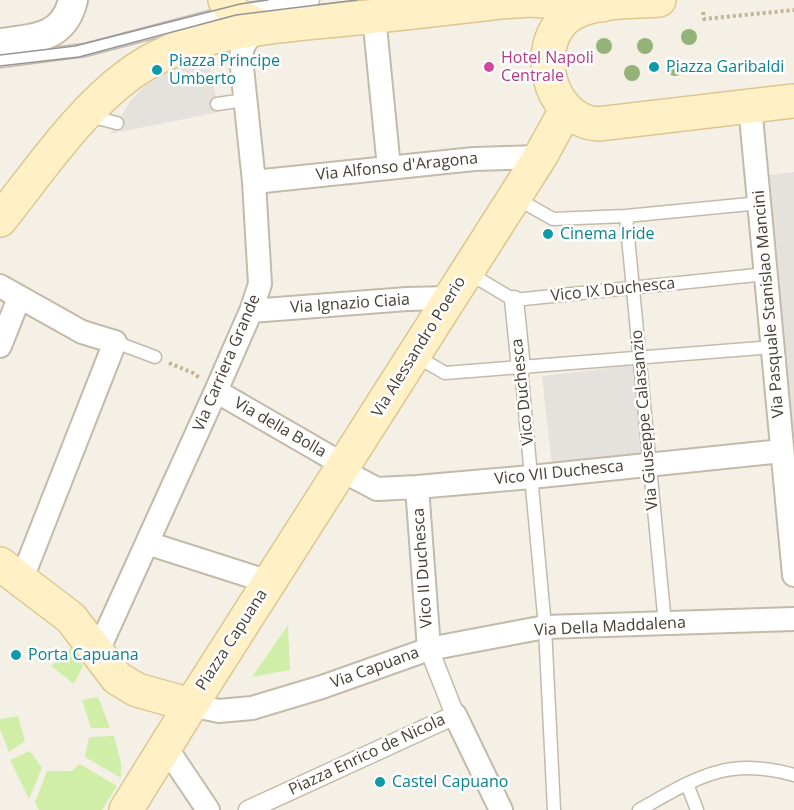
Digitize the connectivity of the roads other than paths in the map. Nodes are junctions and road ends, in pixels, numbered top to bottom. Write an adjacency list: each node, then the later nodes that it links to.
1 (73, 0): 8 (street)
2 (313, 0): 4 (lane)
3 (658, 0): 5 (main road)
4 (229, 5): 7 (main road); 9 (lane)
5 (602, 5): 6 (main road); 14 (main road)
6 (374, 16): 7 (main road); 18 (street)
7 (264, 28): 10 (street, Via Carriera Grande); 15 (main road)
8 (14, 41)
9 (0, 61)
10 (245, 100): 12 (lane); 19 (street, Via Carriera Grande)
11 (794, 101): 13 (main road)
12 (217, 104)
13 (750, 106): 14 (main road); 21 (street, Via Pasquale Stanislao Mancini)
14 (566, 110): 17 (main road, Via Alessandro Poerio)
15 (82, 119): 16 (lane); 23 (main road)
16 (117, 123)
17 (540, 157): 18 (street, Via Alfonso d'Aragona); 20 (main road, Via Alessandro Poerio)
18 (389, 168): 19 (street, Via Alfonso d'Aragona)
19 (254, 182): 29 (street, Via Carriera Grande)
20 (514, 197): 22 (lane); 25 (main road, Via Alessandro Poerio)
21 (760, 203): 22 (lane); 24 (street, Via Pasquale Stanislao Mancini)
22 (626, 216): 26 (lane, Via Giuseppe Calasanzio)
23 (0, 220)
24 (766, 274): 26 (lane, Vico IX Duchesca); 32 (street, Via Pasquale Stanislao Mancini)
25 (458, 285): 28 (lane); 29 (street, Via Ignazio Ciaia); 33 (main road, Via Alessandro Poerio)
26 (633, 287): 28 (lane, Vico IX Duchesca); 35 (lane, Via Giuseppe Calasanzio)
27 (10, 292): 30 (street); 31 (street)
28 (514, 300): 36 (street, Vico Duchesca)
29 (250, 311): 37 (street, Via Carriera Grande)
30 (115, 342): 34 (lane); 44 (street)
31 (0, 346)
32 (772, 347): 35 (lane); 38 (street, Via Pasquale Stanislao Mancini)
33 (414, 355): 36 (lane); 40 (main road, Via Alessandro Poerio)
34 (155, 357)
35 (639, 358): 36 (lane); 39 (lane, Via Giuseppe Calasanzio)
36 (521, 368): 41 (lane, Vico Duchesca)
37 (216, 391): 40 (street, Via della Bolla); 43 (street, Via Carriera Grande)
38 (782, 450): 39 (street, Vico VII Duchesca); 45 (street, Via Pasquale Stanislao Mancini)
39 (650, 464): 41 (street, Vico VII Duchesca); 48 (lane, Via Giuseppe Calasanzio)
40 (343, 467): 42 (street, Vico VII Duchesca); 46 (main road, Via Alessandro Poerio)
41 (531, 477): 42 (street, Vico VII Duchesca); 49 (lane, Vico Duchesca)
42 (417, 487): 50 (street, Vico II Duchesca)
43 (147, 543): 46 (street); 51 (street, Via Carriera Grande)
44 (10, 573): 51 (main road)
45 (794, 575)
46 (269, 582): 53 (main road, Piazza Capuana)
47 (794, 619): 48 (street, Via Della Maddalena)
48 (665, 624): 49 (street, Via Della Maddalena)
49 (545, 627): 50 (street, Via Della Maddalena); 62 (lane, Vico Duchesca)
50 (429, 649): 52 (street, Via Capuana); 54 (street)
51 (97, 653): 53 (main road)
52 (322, 687): 53 (street, Piazza Capuana)
53 (190, 705): 55 (main road)
54 (455, 715): 60 (street, Piazza Enrico de Nicola); 61 (street, Piazza Enrico de Nicola)
55 (165, 746): 58 (main road); 59 (street)
56 (794, 776): 57 (lane)
57 (687, 784): 63 (lane); 64 (lane)
58 (126, 810)
59 (208, 810)
60 (248, 810)
61 (501, 810)
62 (554, 810)
63 (639, 810)
64 (697, 810)

